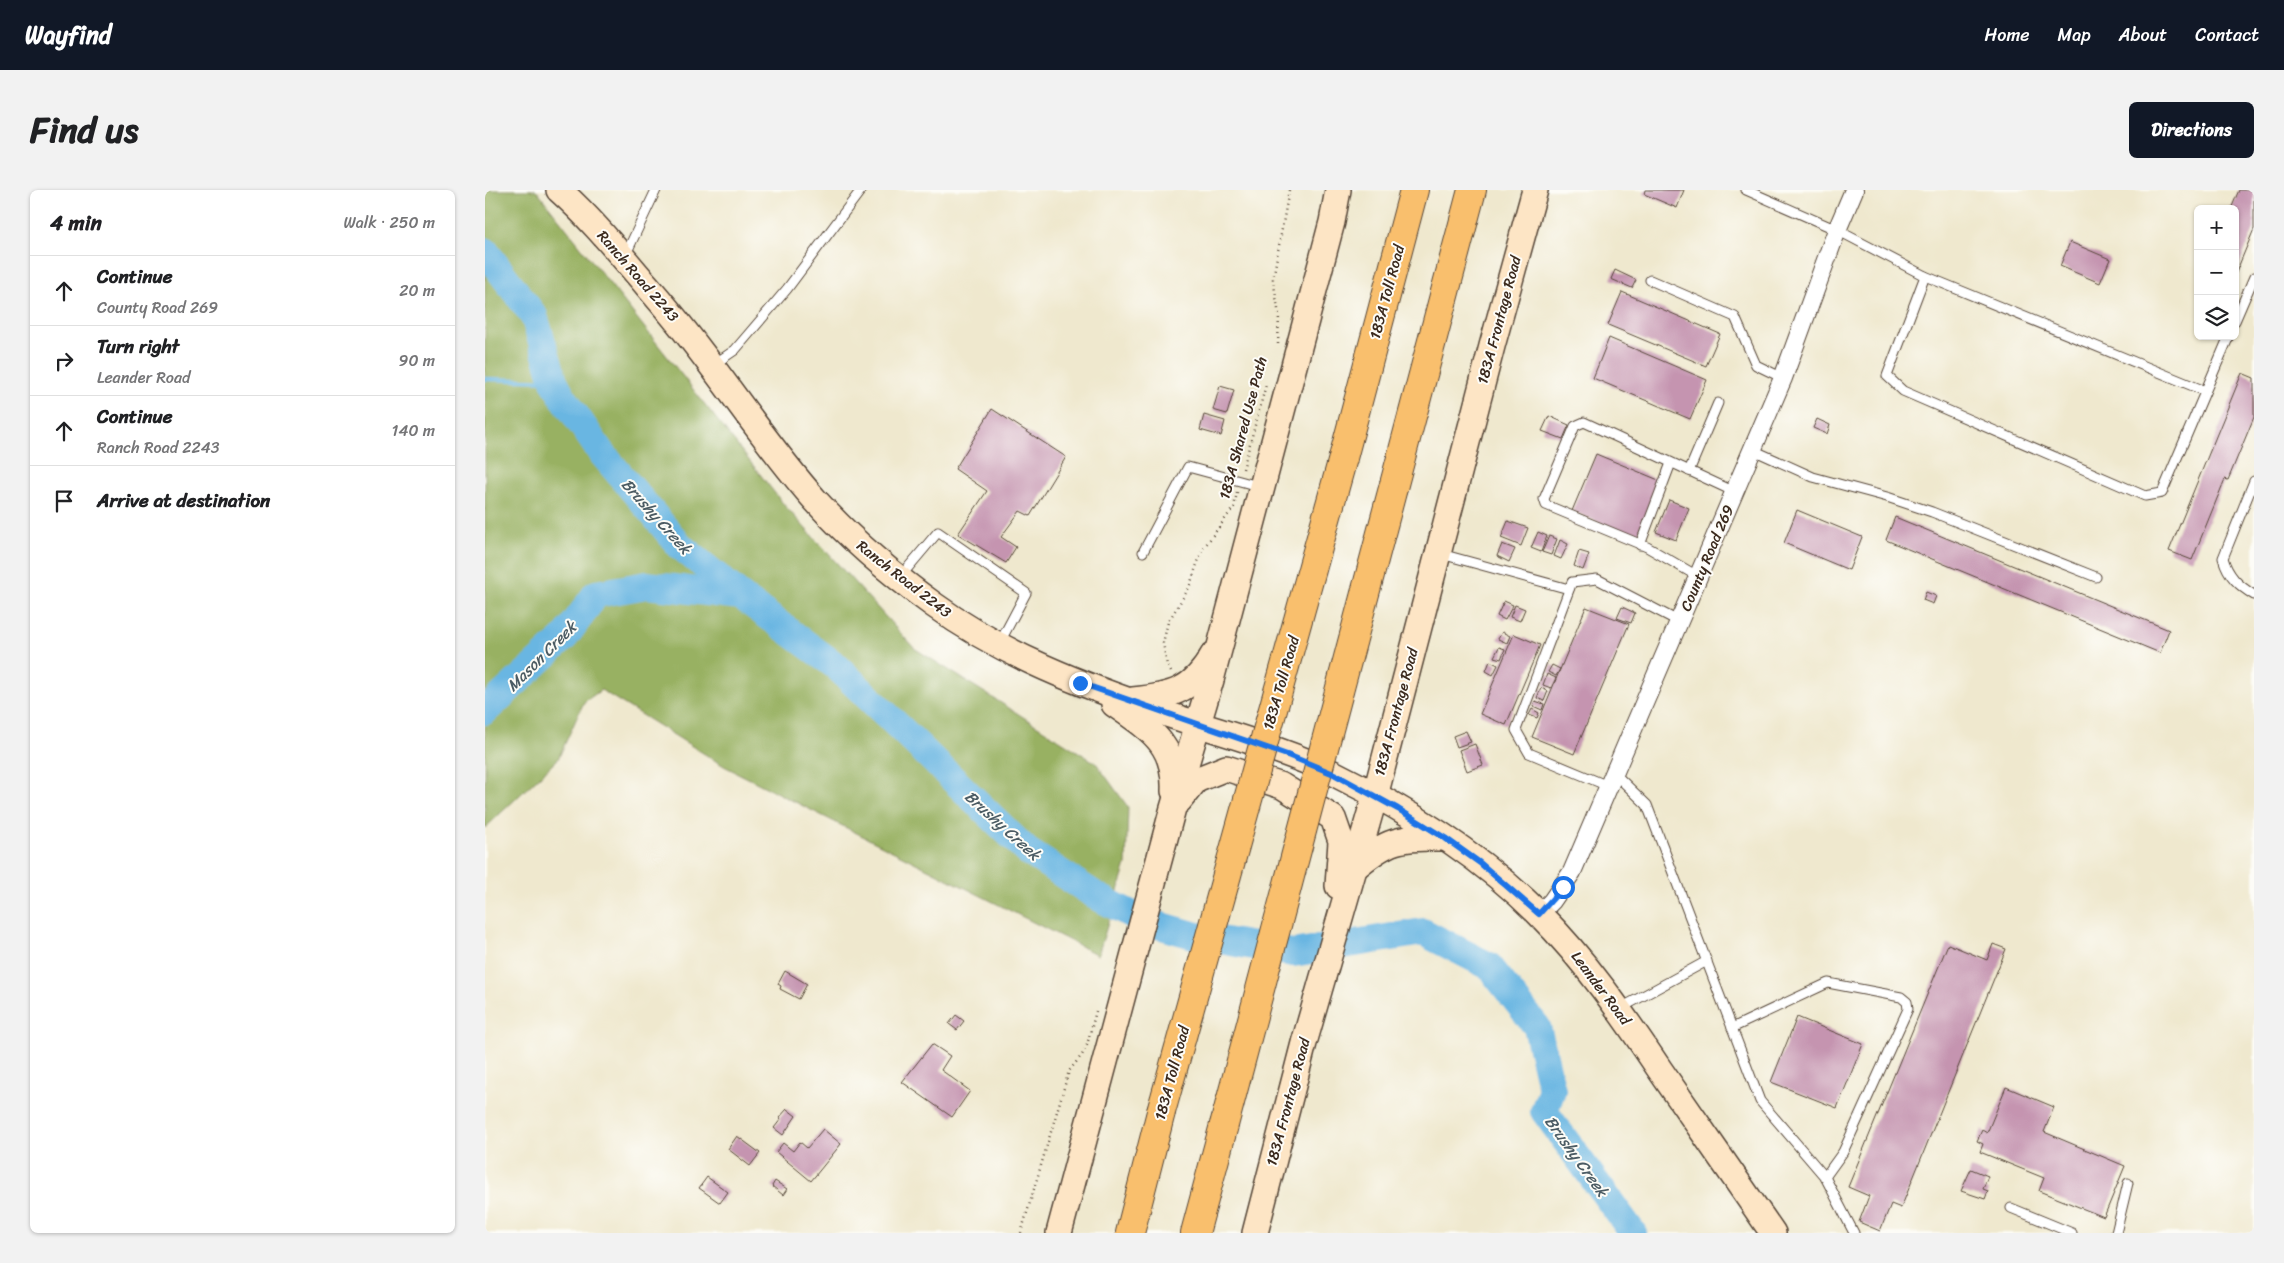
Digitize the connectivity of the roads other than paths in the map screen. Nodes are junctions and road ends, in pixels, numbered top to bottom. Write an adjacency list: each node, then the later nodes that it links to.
1 (559, 190): 11 (main road, Ranch Road 2243)
2 (656, 190): 11 (lane)
3 (861, 190): 17 (lane)
4 (1338, 190): 25 (main road)
5 (1414, 190): 54 (highway, 183A Toll Road, bridge)
6 (1472, 190): 55 (highway, bridge)
7 (1535, 190): 29 (main road, 183A Frontage Road)
8 (1746, 190): 10 (lane)
9 (1855, 190): 10 (street, County Road 269)
10 (1837, 230): 12 (lane); 18 (street, County Road 269)
11 (624, 259): 17 (main road, Ranch Road 2243)
12 (1925, 276): 19 (lane); 19 (lane)
13 (2254, 276): 15 (lane)
14 (1650, 280): 18 (lane)
15 (2239, 312)
16 (2227, 340): 19 (lane)
17 (711, 366): 32 (main road, Ranch Road 2243)
18 (1783, 378): 21 (street, County Road 269)
19 (2205, 391)
20 (1718, 403): 23 (lane)
21 (1753, 450): 26 (street, County Road 269); 31 (lane)
22 (1671, 463): 23 (lane); 27 (lane); 27 (lane)
23 (1689, 471): 26 (lane)
24 (2254, 481): 34 (lane)
25 (1251, 484): 28 (lane); 36 (main road)
26 (1735, 492): 30 (street, County Road 269)
27 (1640, 544): 30 (lane)
28 (1143, 552)
29 (1438, 553): 33 (lane); 42 (main road, 183A Frontage Road)
30 (1699, 577): 35 (street, County Road 269)
31 (2096, 577)
32 (899, 578): 37 (main road, Ranch Road 2243); 37 (lane)
33 (1569, 589): 35 (lane); 41 (lane)
34 (2254, 595)
35 (1680, 622): 41 (street, County Road 269)
36 (1224, 632): 39 (main road); 40 (main road)
37 (999, 644): 38 (main road, Ranch Road 2243)
38 (1088, 686): 39 (main road, Ranch Road 2243); 43 (main road)
39 (1128, 700): 40 (main road, Ranch Road 2243)
40 (1199, 724): 42 (main road, Ranch Road 2243); 43 (main road)
41 (1611, 780): 46 (street, County Road 269); 47 (lane)
42 (1375, 796): 44 (main road, Leander Road); 45 (main road, 183A Frontage Road)
43 (1173, 808): 45 (main road); 53 (main road)
44 (1445, 838): 45 (main road); 46 (main road, Leander Road)
45 (1348, 873): 56 (main road, 183A Frontage Road)
46 (1539, 914): 48 (main road, Leander Road)
47 (1707, 962): 48 (lane); 49 (lane)
48 (1619, 1009): 57 (main road, Leander Road)
49 (1732, 1028): 50 (lane); 50 (lane)
50 (1825, 1177): 58 (lane)
51 (2128, 1183): 60 (lane)
52 (2011, 1208): 59 (lane)
53 (1059, 1233)
54 (1130, 1233)
55 (1195, 1233)
56 (1255, 1233)
57 (1773, 1233)
58 (1854, 1233)
59 (2072, 1233)
60 (2116, 1233)

